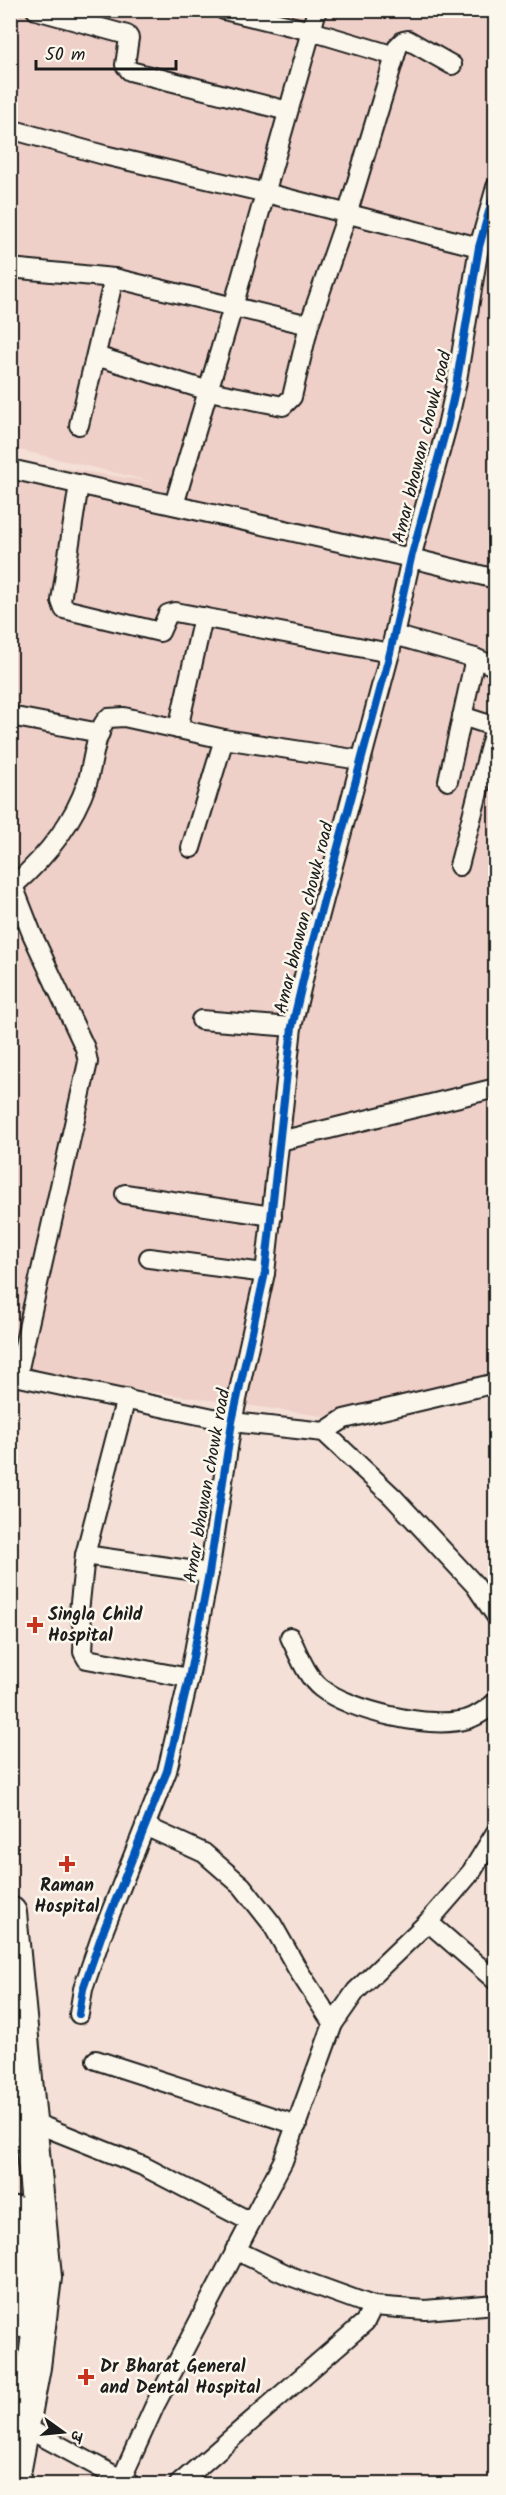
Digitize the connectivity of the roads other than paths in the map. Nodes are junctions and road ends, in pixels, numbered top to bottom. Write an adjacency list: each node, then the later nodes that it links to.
1 (36, 10): 7 (street)
2 (224, 10): 4 (street)
3 (317, 10): 4 (street)
4 (311, 31): 5 (street); 7 (street)
5 (394, 56): 6 (street); 11 (street)
6 (452, 65)
7 (288, 111): 10 (street)
8 (10, 129): 10 (street)
9 (495, 187): 12 (street, Amar bhawan chowk road)
10 (266, 193): 11 (street); 15 (street)
11 (347, 215): 12 (street); 16 (street)
12 (479, 247): 23 (street, Amar bhawan chowk road)
13 (10, 268): 14 (street)
14 (114, 278): 15 (street); 17 (street)
15 (233, 307): 16 (street); 18 (street)
16 (309, 325): 18 (street)
17 (96, 356): 18 (street); 19 (street)
18 (209, 391): 22 (street)
19 (79, 425)
20 (10, 469): 21 (street)
21 (79, 483): 22 (street); 25 (street)
22 (174, 505): 23 (street)
23 (411, 558): 24 (street); 26 (street, Amar bhawan chowk road)
24 (495, 579)
25 (203, 617): 27 (street); 33 (street)
26 (394, 635): 27 (street, Amar bhawan chowk road); 28 (street)
27 (390, 653): 36 (street, Amar bhawan chowk road)
28 (475, 658): 29 (street); 31 (street)
29 (495, 667)
30 (10, 716): 34 (street)
31 (462, 716): 32 (street); 37 (street)
32 (495, 727): 39 (street)
33 (178, 729): 34 (street); 35 (street)
34 (100, 733): 40 (street)
35 (224, 739): 36 (street); 38 (street)
36 (360, 760): 42 (street, Amar bhawan chowk road)
37 (448, 781)
38 (191, 848)
39 (459, 866)
40 (12, 882): 49 (street)
41 (201, 1020): 42 (street)
42 (292, 1027): 44 (street, Amar bhawan chowk road)
43 (495, 1088): 44 (street)
44 (280, 1141): 46 (street, Amar bhawan chowk road)
45 (124, 1194): 46 (street)
46 (272, 1216): 48 (street, Amar bhawan chowk road)
47 (149, 1258): 48 (street)
48 (265, 1272): 52 (street, Amar bhawan chowk road)
49 (14, 1376): 51 (street)
50 (495, 1383): 53 (street)
51 (126, 1398): 52 (street); 54 (street)
52 (232, 1422): 53 (street); 55 (street, Amar bhawan chowk road)
53 (324, 1432): 56 (street)
54 (85, 1555): 55 (street); 58 (street)
55 (208, 1573): 58 (street, Amar bhawan chowk road)
56 (495, 1616)
57 (290, 1637): 59 (street)
58 (189, 1678): 60 (street, Amar bhawan chowk road)
59 (495, 1702)
60 (146, 1826): 66 (street, Amar bhawan chowk road); 67 (street)
61 (495, 1832): 64 (street)
62 (10, 1913): 63 (highway)
63 (11, 1919): 69 (highway)
64 (428, 1922): 65 (street); 67 (street)
65 (495, 1981)
66 (79, 2014)
67 (333, 2024): 70 (street)
68 (96, 2060): 70 (street)
69 (17, 2123): 71 (street); 75 (highway); 76 (highway)
70 (297, 2125): 71 (street)
71 (251, 2222): 72 (street)
72 (235, 2250): 74 (street); 77 (street)
73 (495, 2304): 74 (street)
74 (373, 2306): 79 (street)
75 (10, 2379)
76 (23, 2426): 77 (street); 78 (highway)
77 (126, 2482)
78 (12, 2484)
79 (179, 2484)

